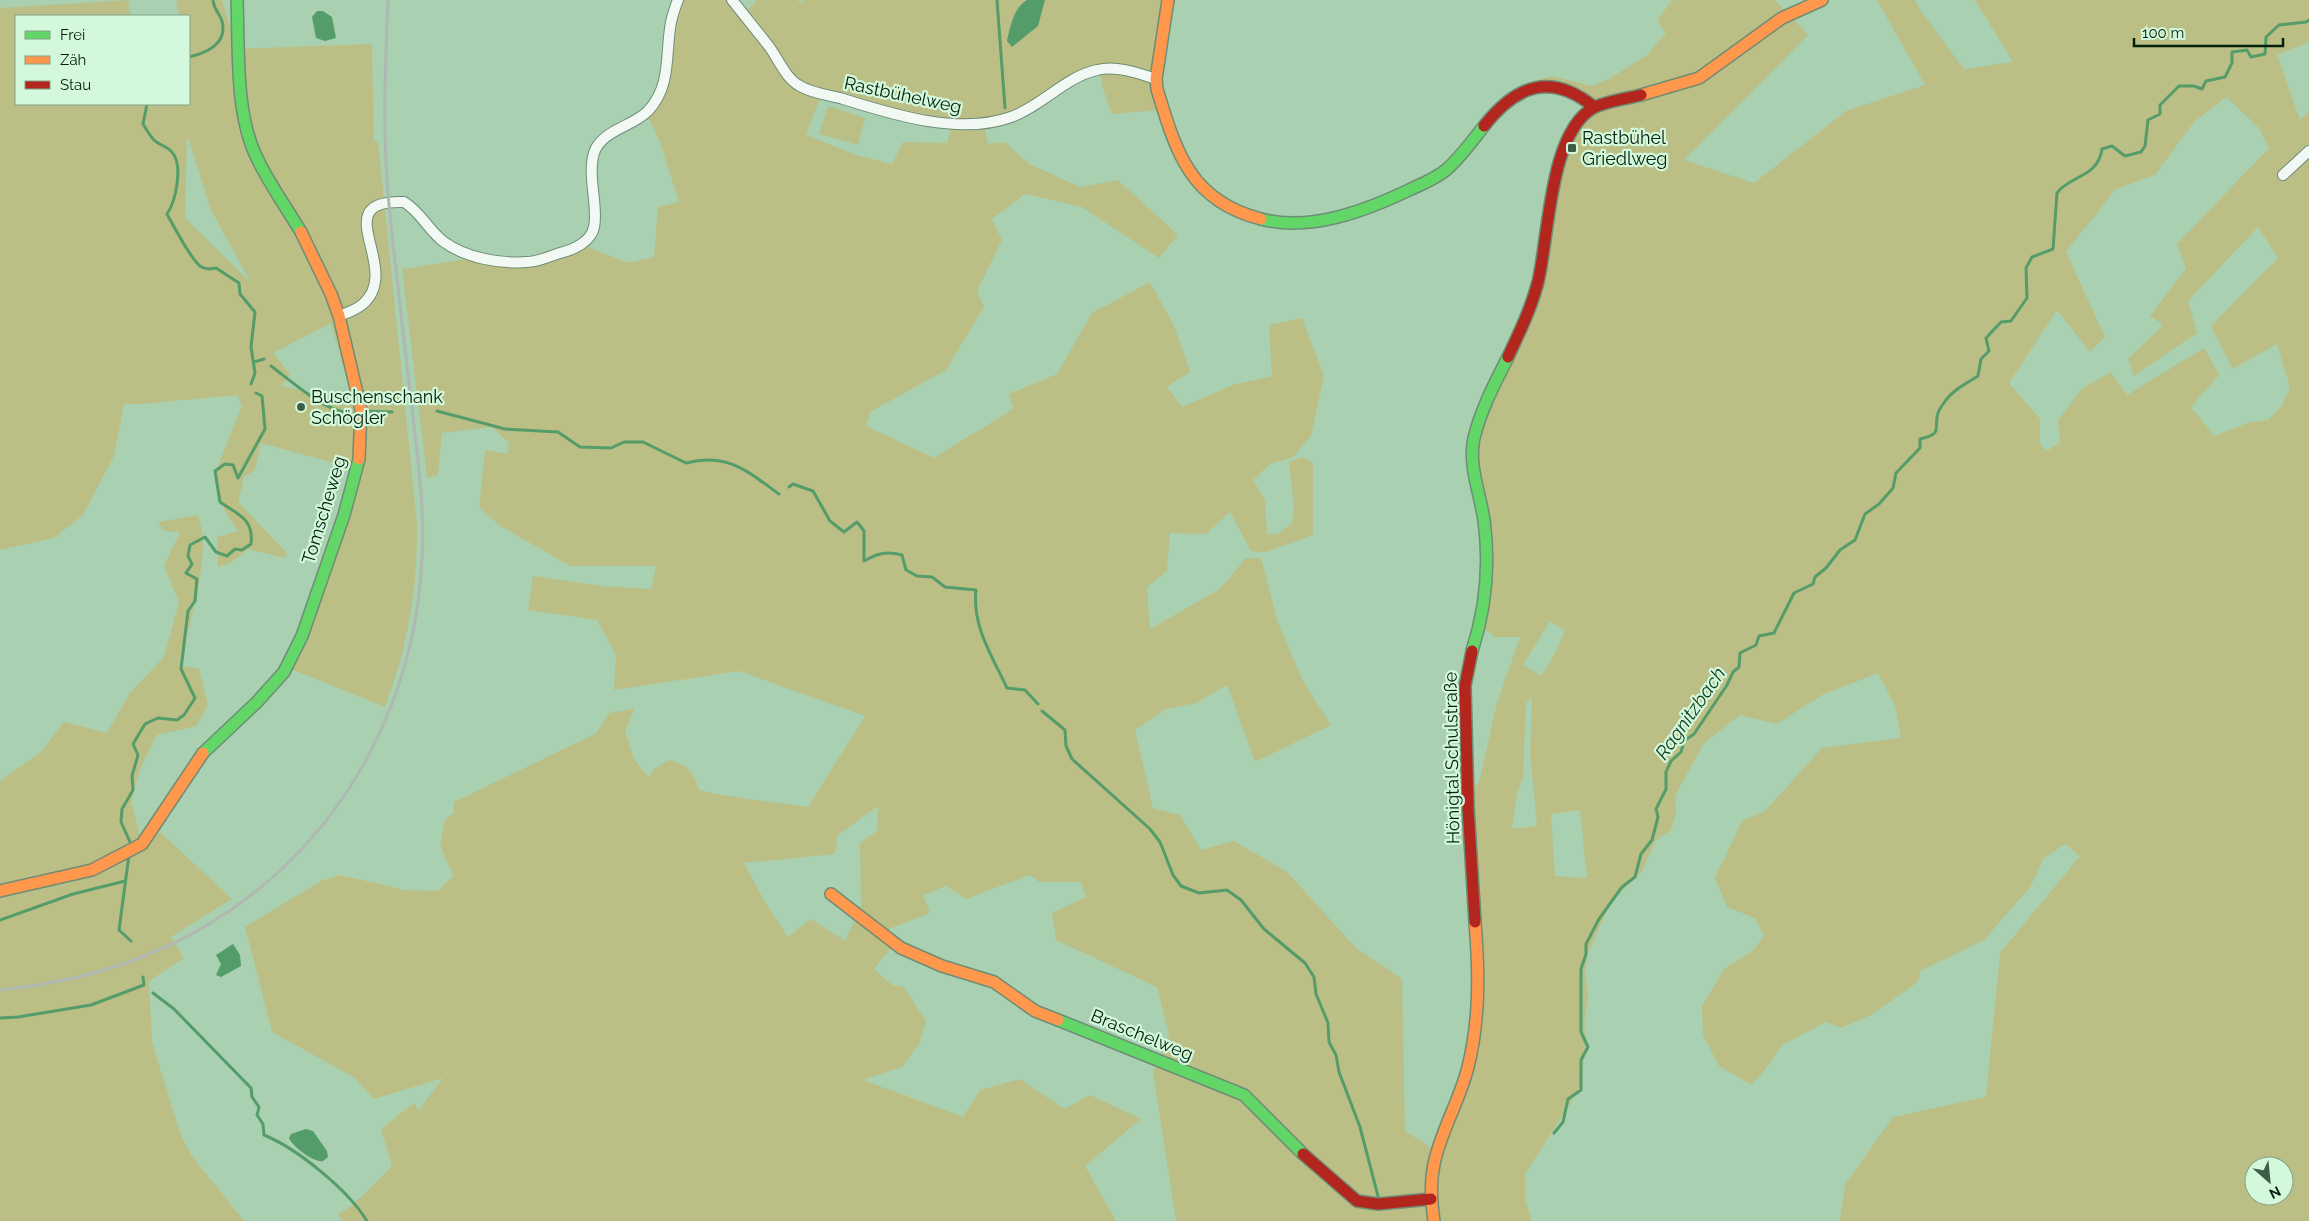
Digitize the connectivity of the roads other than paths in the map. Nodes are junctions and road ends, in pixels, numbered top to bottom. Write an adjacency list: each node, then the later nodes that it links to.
1 (237, 0): 10 (street, Tomscheweg)
2 (678, 0): 10 (street)
3 (732, 0): 6 (street, Rastbühelweg)
4 (1168, 0): 6 (street)
5 (1822, 0): 7 (street)
6 (1156, 79): 7 (street)
7 (1594, 106): 13 (street, Hönigtal Schulstraße)
8 (2309, 152): 9 (street)
9 (2283, 176)
10 (339, 316): 11 (street, Tomscheweg)
11 (0, 891)
12 (831, 894): 13 (street, Braschelweg)
13 (1431, 1199): 14 (street, Hönigtal Schulstraße)
14 (1434, 1221)

